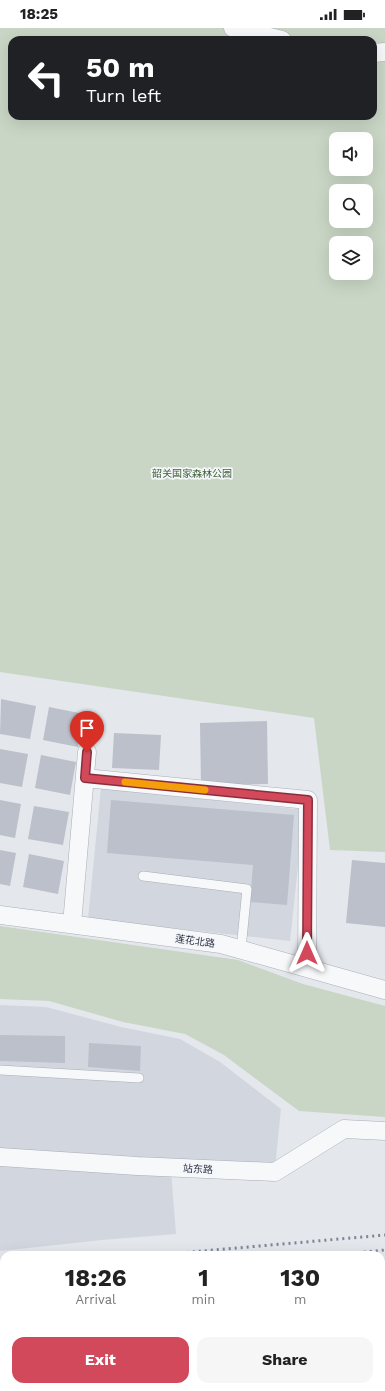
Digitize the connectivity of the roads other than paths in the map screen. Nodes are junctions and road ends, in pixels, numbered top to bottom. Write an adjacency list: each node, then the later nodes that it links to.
1 (233, 28): 2 (street)
2 (266, 36)
3 (87, 752): 4 (street)
4 (85, 778): 7 (street); 9 (street)
5 (143, 876): 8 (lane)
6 (0, 915): 7 (street, 莲花北路)
7 (72, 924): 8 (street, 莲花北路)
8 (241, 949): 9 (street, 莲花北路)
9 (307, 968): 10 (street, 莲花北路)
10 (385, 990)
11 (0, 1070): 12 (lane)
12 (139, 1078)
13 (385, 1131): 14 (street, 站东路)
14 (0, 1156)

